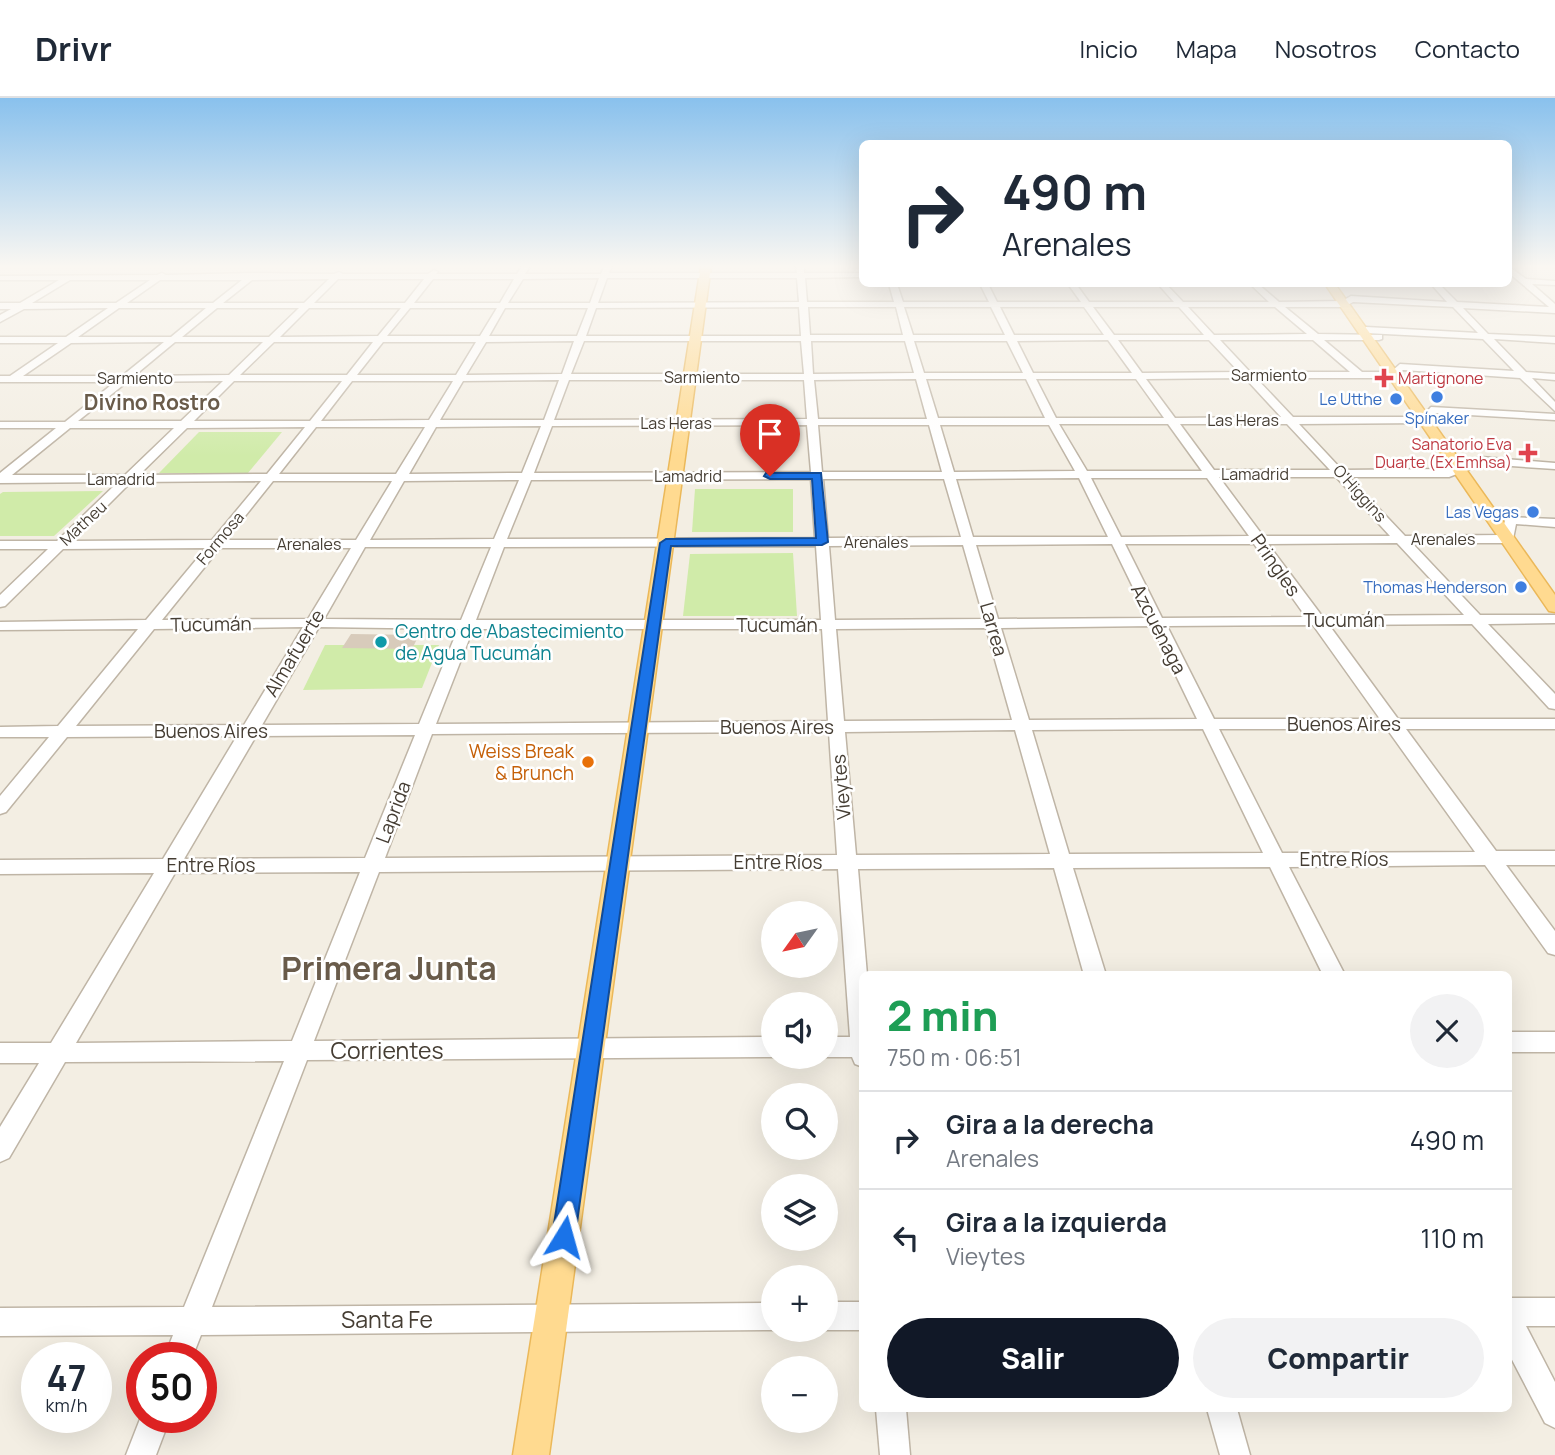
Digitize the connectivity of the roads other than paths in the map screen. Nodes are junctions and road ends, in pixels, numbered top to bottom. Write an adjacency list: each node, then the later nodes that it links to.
1 (83, 329): 28 (street)
2 (186, 329): 29 (street)
3 (282, 329): 30 (street, Matheu)
4 (388, 329): 31 (street, Formosa)
5 (487, 329): 25 (street, Almafuerte)
6 (584, 329): 26 (street, Laprida)
7 (697, 329): 22 (main road)
8 (804, 329): 23 (street, Vieytes)
9 (906, 329): 24 (street, Larrea)
10 (1006, 329): 18 (street, Azcuénaga)
11 (1106, 329): 19 (street, Pringles)
12 (1206, 329): 20 (street, O'Higgins)
13 (1306, 329): 21 (street)
14 (1368, 329): 16 (main road)
15 (1479, 329): 17 (street)
16 (1371, 334): 17 (street); 21 (street); 33 (main road)
17 (1484, 335): 32 (street); 37 (street)
18 (1010, 337): 19 (street); 24 (street); 40 (street, Azcuénaga)
19 (1111, 337): 20 (street); 34 (street, Pringles)
20 (1213, 337): 21 (street); 35 (street, O'Higgins)
21 (1315, 337): 36 (street)
22 (695, 338): 23 (street); 26 (street); 43 (main road)
23 (805, 338): 24 (street); 38 (street, Vieytes)
24 (908, 338): 39 (street, Larrea)
25 (481, 339): 26 (street); 31 (street); 41 (street, Almafuerte)
26 (580, 339): 42 (street, Laprida)
27 (0, 340): 28 (street)
28 (67, 340): 29 (street); 49 (street)
29 (173, 340): 30 (street); 45 (street)
30 (271, 340): 31 (street); 46 (street, Matheu)
31 (379, 340): 47 (street, Formosa)
32 (1555, 340)
33 (1397, 371): 36 (street, Sarmiento); 37 (street, Sarmiento); 52 (main road)
34 (1139, 375): 35 (street, Sarmiento); 40 (street, Sarmiento); 56 (street, Pringles)
35 (1248, 375): 36 (street, Sarmiento); 54 (street, O'Higgins)
36 (1359, 375)
37 (1521, 375): 44 (street, Sarmiento); 51 (street)
38 (809, 376): 39 (street, Sarmiento); 43 (street, Sarmiento); 58 (street, Vieytes)
39 (920, 376): 40 (street, Sarmiento); 59 (street, Larrea)
40 (1030, 376): 55 (street, Azcuénaga)
41 (459, 377): 42 (street, Sarmiento); 47 (street, Sarmiento); 63 (street, Almafuerte)
42 (564, 377): 43 (street, Sarmiento); 60 (street, Laprida)
43 (690, 377): 57 (main road)
44 (1555, 377)
45 (125, 378): 46 (street, Sarmiento); 49 (street, Sarmiento); 65 (street)
46 (232, 378): 47 (street, Sarmiento); 61 (street, Matheu)
47 (348, 378): 62 (street, Formosa)
48 (0, 379): 49 (street, Sarmiento)
49 (12, 379): 50 (street)
50 (0, 386)
51 (1555, 408)
52 (1428, 415): 53 (street, Las Heras); 54 (street, Las Heras); 67 (main road)
53 (1555, 417)
54 (1291, 420): 56 (street, Las Heras); 68 (street, O'Higgins)
55 (1052, 421): 56 (street, Las Heras); 59 (street, Las Heras); 69 (street, Azcuénaga)
56 (1172, 421): 70 (street, Pringles)
57 (683, 422): 58 (street, Las Heras); 60 (street, Las Heras); 73 (main road)
58 (812, 422): 59 (street, Las Heras); 71 (street, Vieytes)
59 (933, 422): 72 (street, Larrea)
60 (546, 423): 63 (street, Las Heras); 75 (street, Laprida)
61 (183, 424): 62 (street, Las Heras); 65 (street, Las Heras); 78 (street, Matheu)
62 (310, 424): 63 (street, Las Heras); 76 (street, Formosa)
63 (430, 424): 74 (street, Almafuerte)
64 (0, 425): 65 (street, Las Heras)
65 (68, 425): 77 (street)
66 (1555, 466): 67 (street, Lamadrid)
67 (1465, 467): 68 (street, Lamadrid); 79 (main road); 82 (main road)
68 (1342, 473): 70 (street, Lamadrid); 81 (street, O'Higgins)
69 (1083, 474): 70 (street, Lamadrid); 72 (street, Lamadrid); 83 (street, Azcuénaga)
70 (1213, 474): 84 (street, Pringles)
71 (817, 475): 72 (street, Lamadrid); 73 (street, Lamadrid); 86 (street, Vieytes)
72 (949, 475): 85 (street, Larrea)
73 (675, 476): 75 (street, Lamadrid); 88 (main road)
74 (401, 477): 75 (street, Lamadrid); 76 (street, Lamadrid); 90 (street, Almafuerte)
75 (528, 477): 87 (street, Laprida)
76 (270, 478): 78 (street, Lamadrid); 89 (street, Formosa)
77 (0, 479): 78 (street, Lamadrid)
78 (131, 479): 92 (street, Matheu)
79 (1518, 520): 80 (street); 82 (street); 93 (main road)
80 (1555, 523)
81 (1401, 539): 82 (street, Arenales); 84 (street, Arenales); 96 (street, O'Higgins)
82 (1507, 539): 95 (main road)
83 (1114, 540): 84 (street, Arenales); 85 (street, Arenales); 99 (street, Azcuénaga)
84 (1258, 540): 98 (street, Pringles)
85 (968, 541): 86 (street, Arenales); 103 (street, Larrea)
86 (822, 542): 88 (street, Arenales); 102 (street, Vieytes)
87 (499, 543): 88 (street, Arenales); 90 (street, Arenales); 104 (street, Laprida)
88 (666, 543): 106 (main road)
89 (214, 544): 90 (street, Arenales); 92 (street, Arenales); 101 (street, Formosa)
90 (360, 544): 100 (street, Almafuerte)
91 (0, 545): 92 (street, Arenales)
92 (60, 545): 94 (street, Matheu)
93 (1555, 582)
94 (0, 603)
95 (1555, 607)
96 (1476, 619): 97 (street, Tucumán); 98 (street, Tucumán); 107 (street, O'Higgins)
97 (1555, 619)
98 (1316, 620): 99 (street, Tucumán); 109 (street, Pringles)
99 (1155, 622): 103 (street, Tucumán); 108 (street, Azcuénaga)
100 (313, 623): 101 (street, Tucumán); 104 (street, Tucumán); 115 (street, Almafuerte)
101 (148, 624): 105 (street, Tucumán); 117 (street, Formosa)
102 (828, 624): 103 (street, Tucumán); 106 (street, Tucumán); 111 (street, Vieytes)
103 (992, 624): 112 (street, Larrea)
104 (467, 625): 106 (street, Tucumán); 114 (street, Laprida)
105 (0, 626)
106 (653, 626): 113 (main road)
107 (1555, 704)
108 (1206, 724): 109 (street, Buenos Aires); 112 (street, Buenos Aires); 121 (street, Azcuénaga)
109 (1392, 724): 110 (street, Buenos Aires); 119 (street, Pringles)
110 (1555, 724)
111 (837, 726): 112 (street, Buenos Aires); 113 (street, Buenos Aires); 123 (street, Vieytes)
112 (1022, 726): 122 (street, Larrea)
113 (638, 728): 114 (street, Buenos Aires); 124 (main road)
114 (426, 729): 115 (street, Buenos Aires); 125 (street, Laprida)
115 (248, 730): 117 (street, Buenos Aires); 126 (street, Almafuerte)
116 (0, 732): 117 (street, Buenos Aires)
117 (62, 732): 118 (street, Formosa)
118 (0, 808)
119 (1490, 858): 120 (street, Entre Ríos); 121 (street, Entre Ríos); 128 (street, Pringles)
120 (1555, 858)
121 (1275, 859): 122 (street, Entre Ríos); 130 (street, Azcuénaga)
122 (1062, 861): 123 (street, Entre Ríos); 129 (street, Larrea)
123 (847, 862): 124 (street, Entre Ríos); 131 (street, Vieytes)
124 (618, 863): 125 (street, Entre Ríos); 137 (main road)
125 (373, 864): 126 (street, Entre Ríos); 138 (street, Laprida)
126 (169, 866): 127 (street, Entre Ríos); 139 (street, Almafuerte)
127 (0, 867)
128 (1555, 947)
129 (1094, 971)
130 (1332, 971)
131 (859, 1010)
132 (1512, 1042): 133 (street)
133 (1555, 1042)
134 (761, 1047): 137 (street, Corrientes)
135 (838, 1047): 136 (street)
136 (859, 1047)
137 (591, 1049): 138 (street, Corrientes); 147 (main road)
138 (301, 1051): 139 (street, Corrientes); 148 (street, Laprida)
139 (59, 1052): 140 (street, Corrientes); 141 (street, Almafuerte)
140 (0, 1053)
141 (0, 1150)
142 (1512, 1312): 143 (street)
143 (1555, 1312)
144 (859, 1316): 146 (street)
145 (761, 1317): 147 (street, Santa Fe)
146 (838, 1317)
147 (552, 1318): 148 (street, Santa Fe); 157 (main road)
148 (193, 1320): 149 (street, Santa Fe); 151 (street, Laprida)
149 (0, 1322)
150 (1512, 1329): 154 (street)
151 (184, 1342)
152 (891, 1412): 158 (street)
153 (1223, 1412): 159 (street)
154 (1555, 1413)
155 (149, 1433): 156 (street)
156 (141, 1455)
157 (531, 1455)
158 (895, 1455)
159 (1236, 1455)

